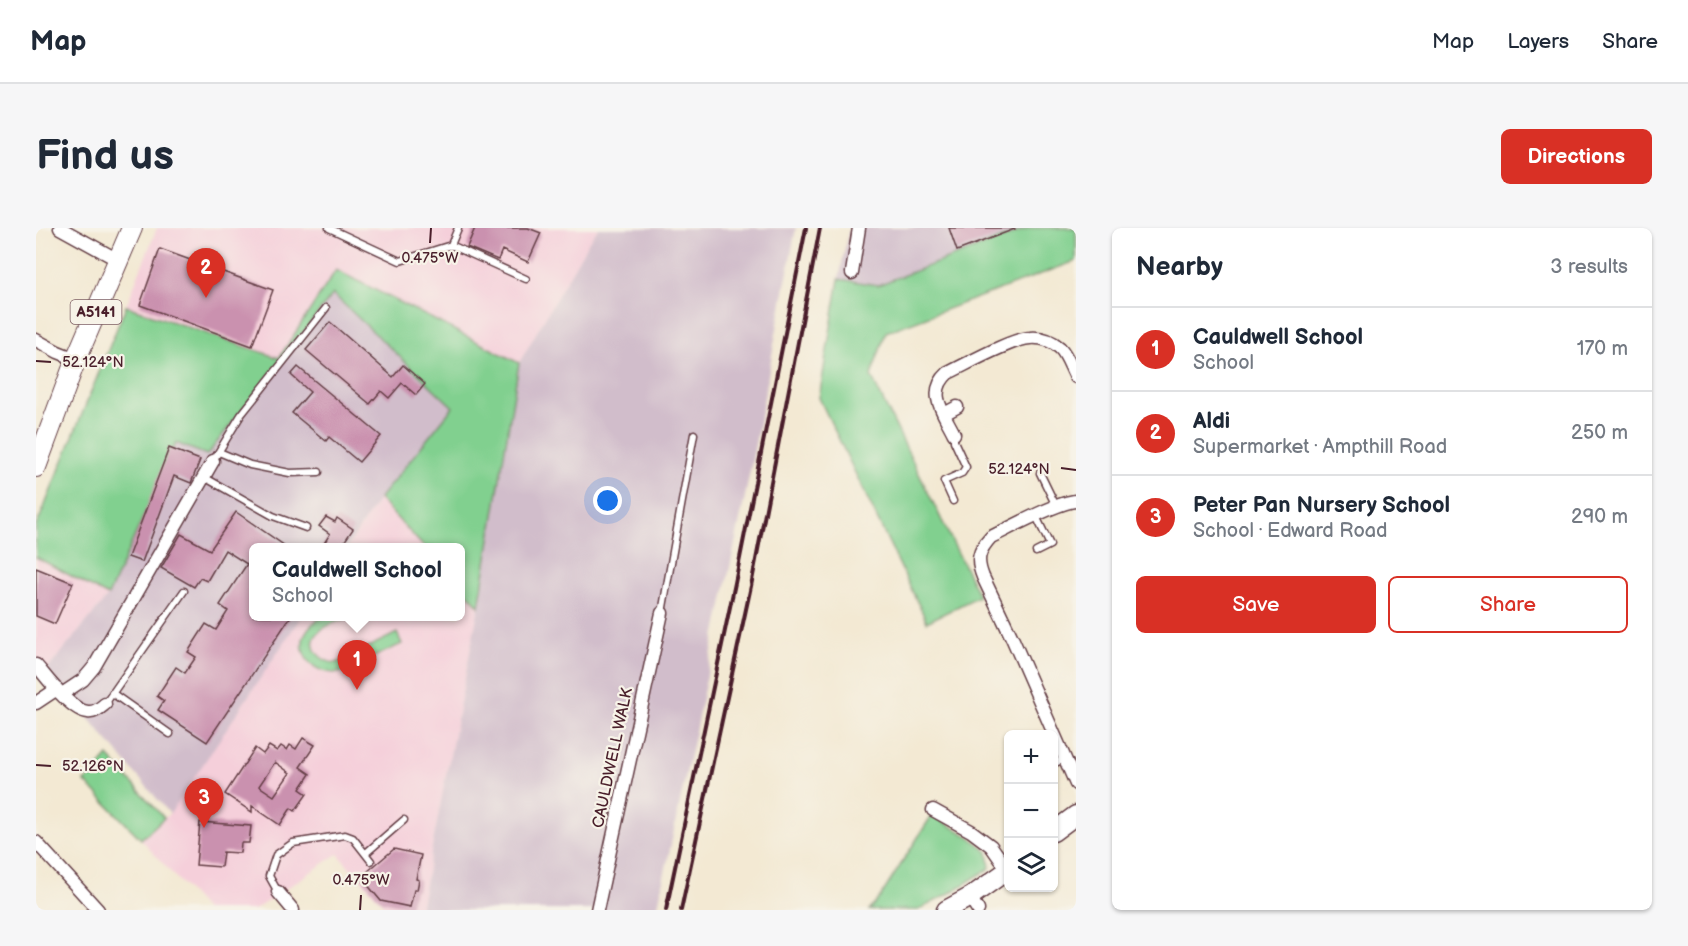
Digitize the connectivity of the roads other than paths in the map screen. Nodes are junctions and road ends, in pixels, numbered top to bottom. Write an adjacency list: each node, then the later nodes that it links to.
1 (60, 228): 7 (street)
2 (132, 228): 7 (main road, A5141)
3 (329, 228): 6 (lane)
4 (458, 228): 6 (lane)
5 (859, 228): 8 (street)
6 (451, 245): 9 (lane)
7 (118, 260): 12 (main road, A5141)
8 (852, 273)
9 (526, 279)
10 (326, 308): 18 (lane)
11 (36, 340): 12 (street)
12 (76, 359): 19 (main road, A5141)
13 (1076, 377): 15 (street)
14 (957, 407): 15 (street)
15 (944, 414): 17 (street)
16 (694, 434): 30 (lane)
17 (954, 434): 23 (lane)
18 (216, 456): 20 (lane); 22 (street)
19 (36, 467)
20 (319, 472)
21 (1040, 473): 25 (lane)
22 (204, 477): 27 (lane); 32 (street)
23 (953, 501)
24 (1076, 501): 25 (street)
25 (1056, 507): 26 (street)
26 (1036, 516): 28 (lane); 36 (street)
27 (306, 528)
28 (1036, 552)
29 (184, 591): 33 (lane)
30 (662, 614): 51 (street, CAULDWELL WALK)
31 (36, 665): 32 (street)
32 (59, 692): 33 (street); 34 (street)
33 (108, 699): 35 (lane)
34 (36, 703)
35 (170, 734)
36 (1059, 762): 37 (street)
37 (1076, 784)
38 (933, 810): 45 (street)
39 (1076, 815): 41 (main road)
40 (404, 820): 43 (lane)
41 (1058, 828)
42 (36, 842): 49 (street)
43 (366, 853): 44 (lane); 47 (lane)
44 (371, 861)
45 (1004, 864)
46 (1004, 874): 48 (main road)
47 (278, 892): 50 (street)
48 (974, 903): 52 (main road)
49 (99, 910)
50 (293, 910)
51 (597, 910)
52 (946, 910)

